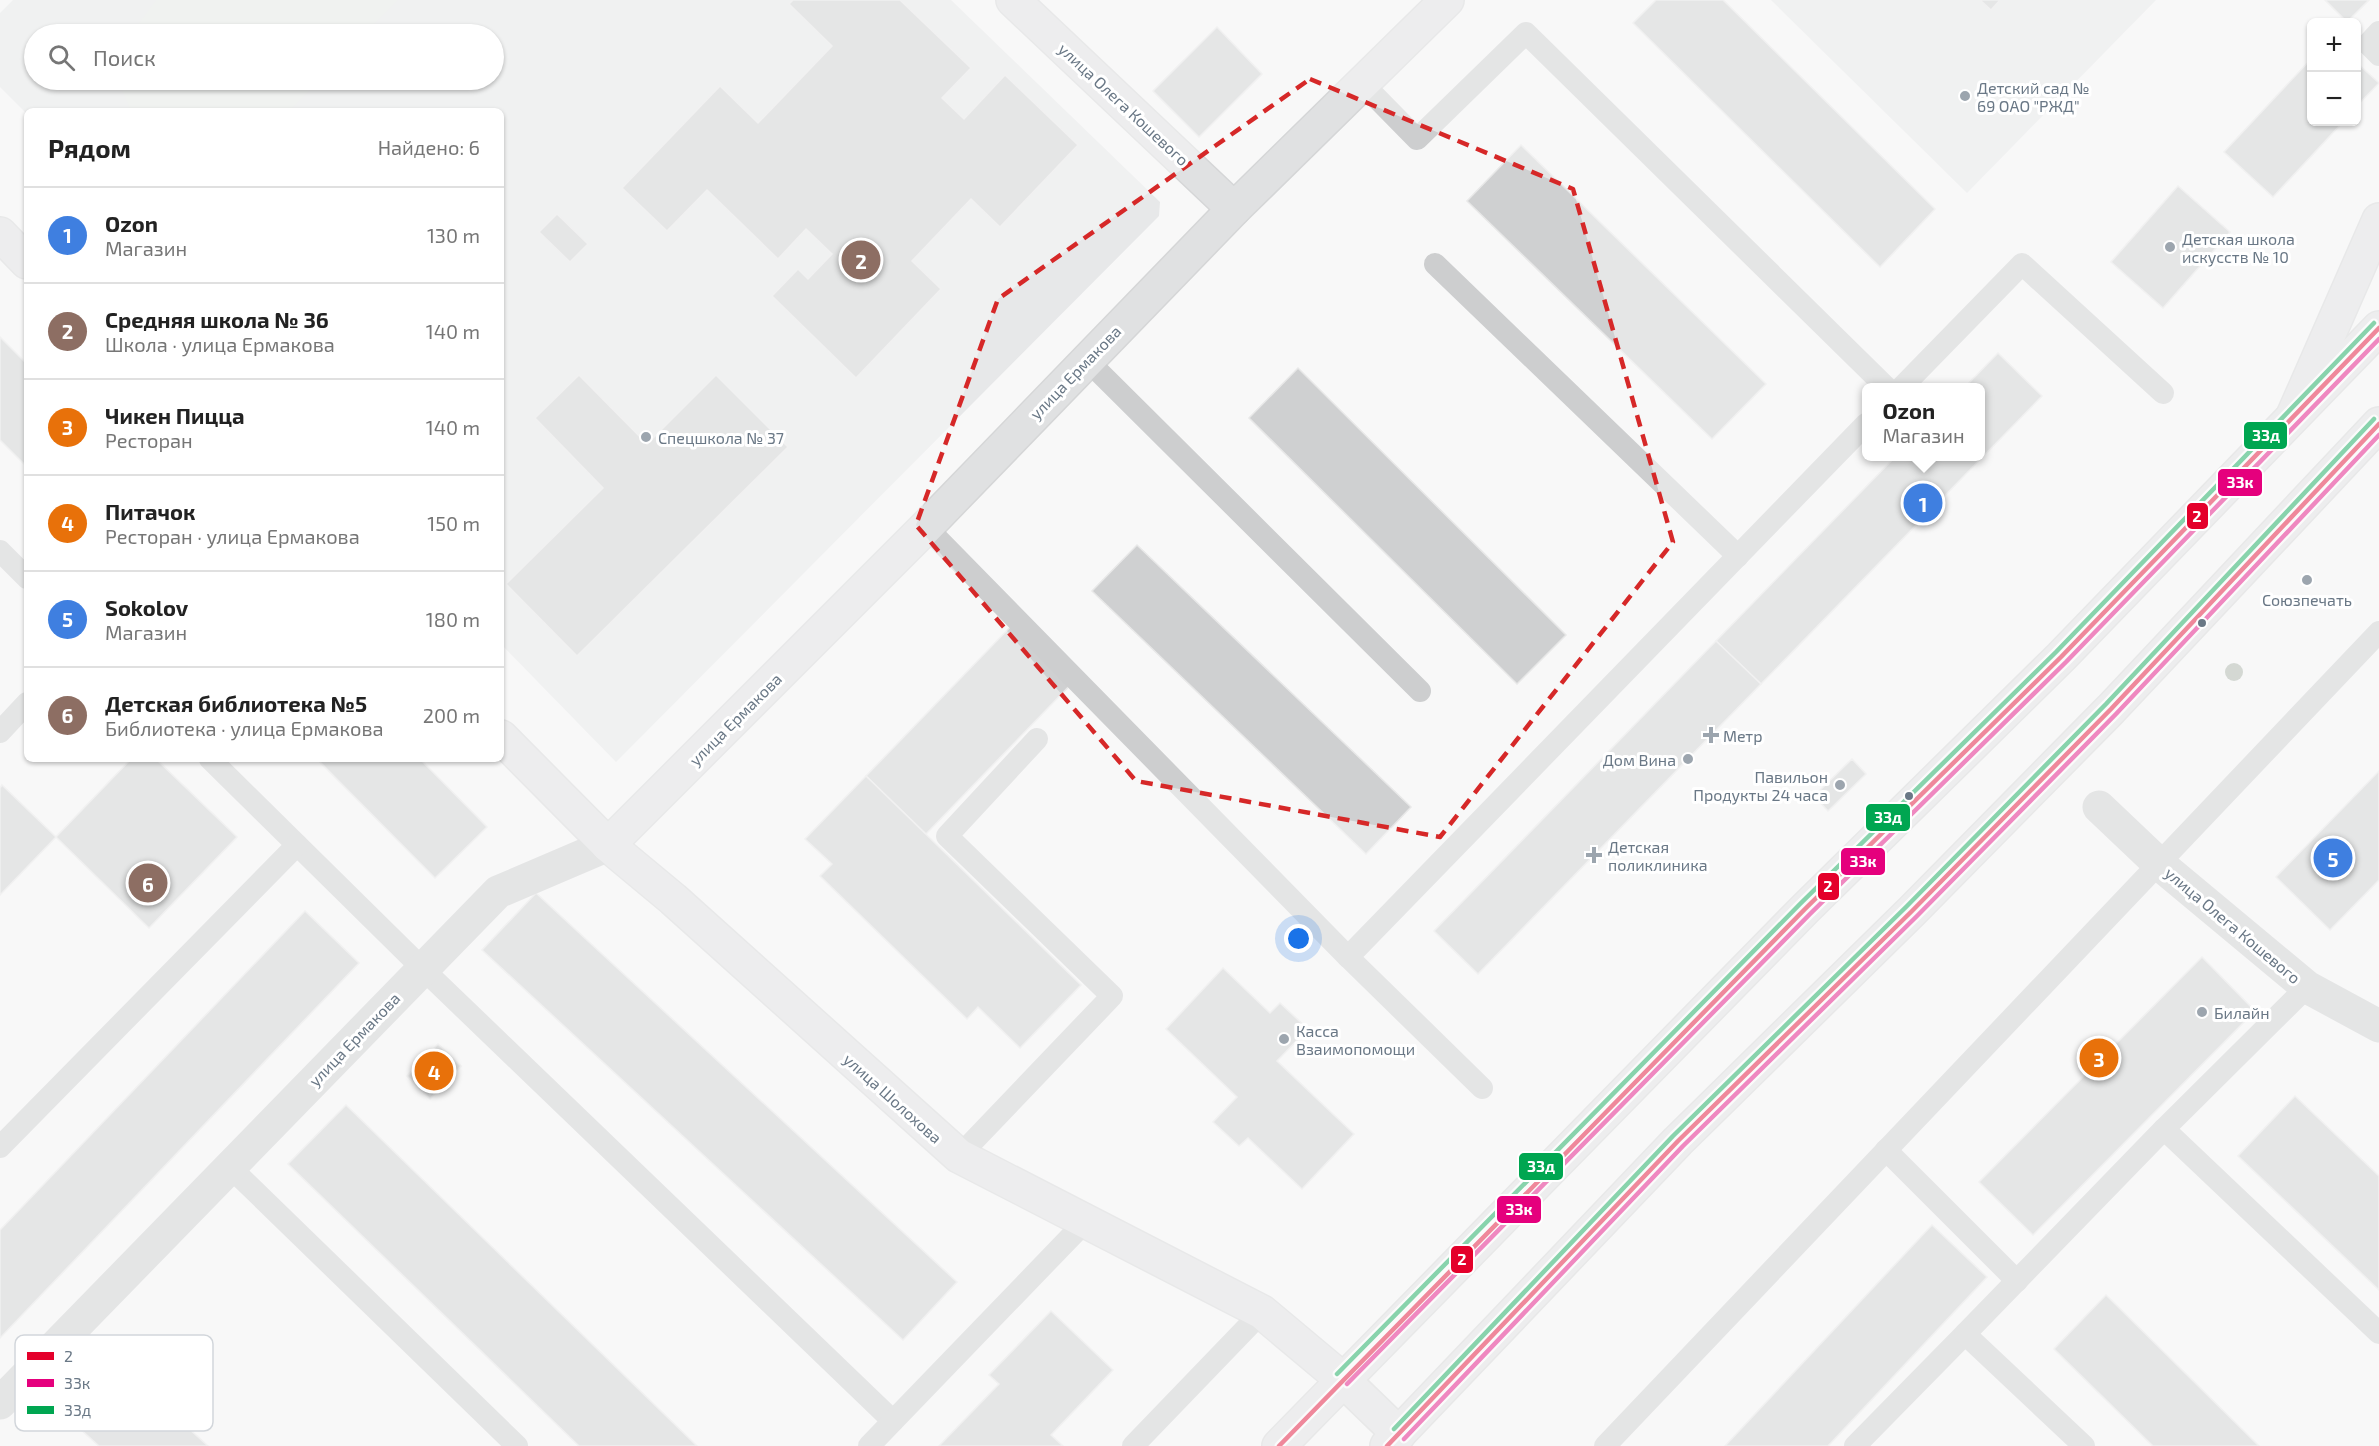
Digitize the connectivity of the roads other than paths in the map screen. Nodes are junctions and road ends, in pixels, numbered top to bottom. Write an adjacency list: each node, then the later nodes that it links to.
1 (1013, 0): 6 (main road, улица Олега Кошевого)
2 (1447, 0): 5 (main road, улица Ермакова)
3 (2379, 32): 4 (lane)
4 (2379, 55)
5 (1362, 83): 6 (main road, улица Ермакова); 13 (lane)
6 (1234, 209): 12 (main road, улица Ермакова)
7 (2379, 220): 16 (main road)
8 (0, 234): 9 (main road)
9 (24, 258)
10 (1435, 264): 21 (lane)
11 (2379, 328): 16 (main road)
12 (1086, 360): 19 (main road, улица Ермакова); 24 (lane)
13 (1883, 383)
14 (1905, 383): 15 (lane)
15 (2163, 393)
16 (2292, 417): 50 (main road)
17 (1862, 427): 21 (lane)
18 (2373, 436): 54 (main road)
19 (926, 527): 32 (main road, улица Ермакова); 34 (lane)
20 (0, 551): 22 (lane)
21 (1738, 556): 34 (lane)
22 (24, 575)
23 (2379, 632): 33 (lane)
24 (1420, 691)
25 (24, 707): 26 (lane)
26 (0, 732)
27 (1036, 739): 42 (lane)
28 (504, 740): 32 (main road, улица Шолохова)
29 (213, 762): 31 (lane)
30 (2099, 807): 33 (street, улица Олега Кошевого)
31 (297, 845): 35 (lane); 40 (lane)
32 (608, 845): 35 (street, улица Ермакова); 42 (main road, улица Шолохова)
33 (2158, 863): 36 (street, улица Олега Кошевого); 41 (lane)
34 (1348, 957): 38 (lane)
35 (423, 969): 43 (street, улица Ермакова); 53 (lane)
36 (2307, 987): 37 (street, улица Олега Кошевого); 39 (lane)
37 (2379, 1026)
38 (1482, 1088)
39 (2164, 1129): 45 (lane); 47 (lane)
40 (0, 1147)
41 (1886, 1150): 45 (lane); 59 (lane)
42 (959, 1156): 44 (main road, улица Шолохова)
43 (230, 1167): 49 (street, улица Ермакова); 55 (lane)
44 (1086, 1221): 46 (main road, улица Шолохова); 53 (lane)
45 (2017, 1281): 48 (lane)
46 (1262, 1312): 50 (main road, улица Шолохова); 57 (lane)
47 (2379, 1333)
48 (1965, 1334): 60 (lane); 61 (lane)
49 (66, 1335)
50 (1342, 1379): 54 (main road, улица Шолохова); 58 (main road)
51 (15, 1388): 52 (street, улица Ермакова)
52 (0, 1403)
53 (893, 1421): 56 (lane)
54 (1400, 1442)
55 (517, 1446)
56 (869, 1446)
57 (1133, 1446)
58 (1279, 1446)
59 (1605, 1446)
60 (1855, 1446)
61 (2084, 1446)

